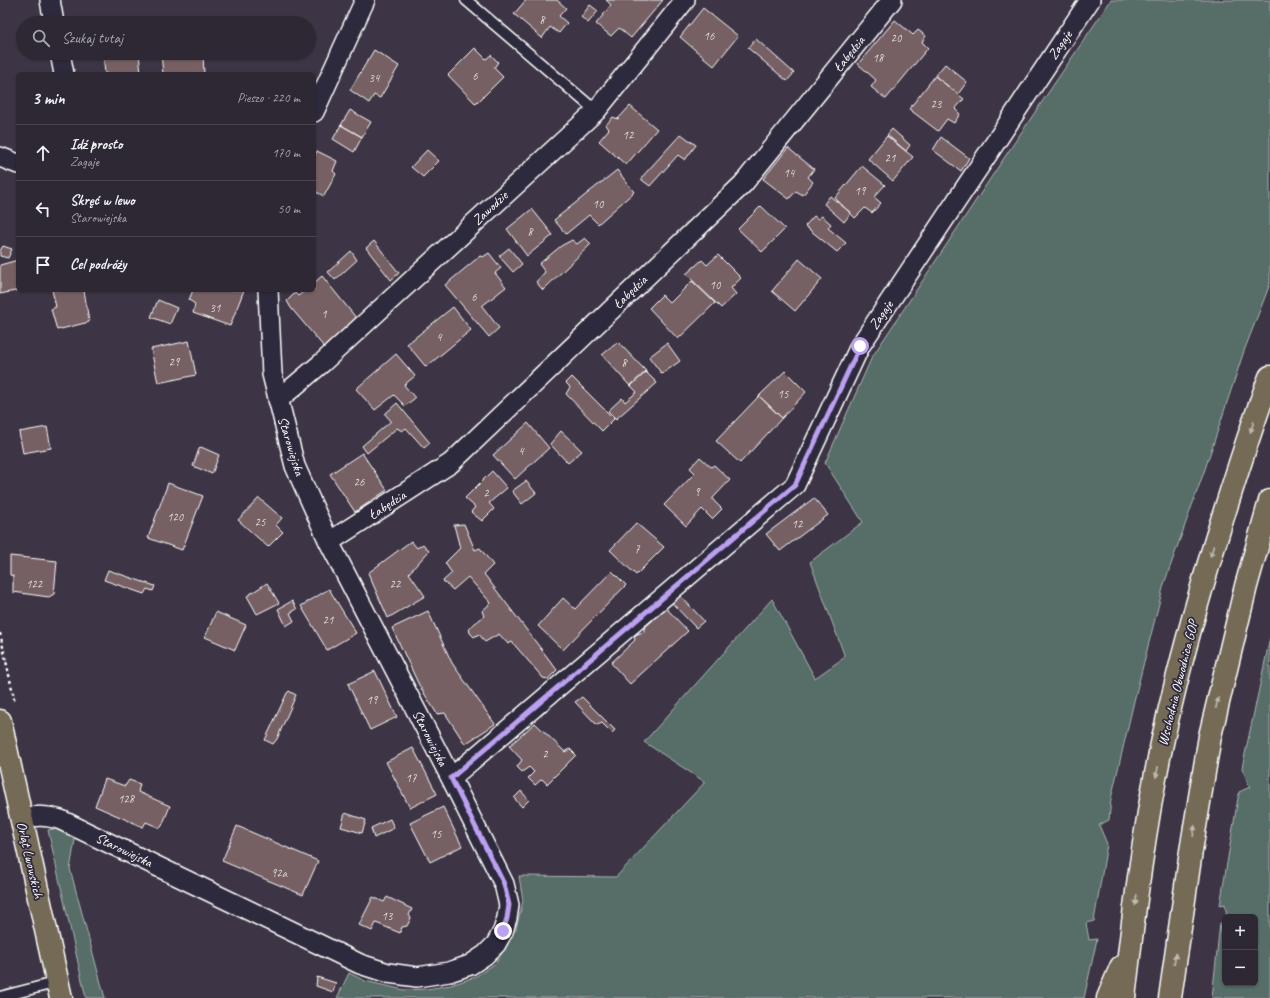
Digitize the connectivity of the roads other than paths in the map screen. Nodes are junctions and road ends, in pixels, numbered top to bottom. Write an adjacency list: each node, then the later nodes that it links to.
1 (50, 0): 7 (street)
2 (365, 0): 10 (street)
3 (466, 0): 11 (lane)
4 (684, 0): 11 (street, Zawodzie)
5 (892, 0): 18 (street, Łabędzia)
6 (1090, 0): 20 (street, Zagaje)
7 (53, 16)
8 (61, 60): 9 (street)
9 (64, 72)
10 (316, 108)
11 (596, 111): 16 (street, Zawodzie)
12 (0, 157): 13 (street)
13 (16, 163)
14 (268, 292): 16 (street, Starowiejska)
15 (1270, 377): 22 (main road, Wschodnia Obwodnica GOP, one-way to 22)
16 (278, 400): 18 (street, Starowiejska)
17 (1270, 502): 27 (main road, one-way to 17)
18 (329, 542): 20 (street, Starowiejska)
19 (0, 721): 21 (main road, Orląt Lwowskich)
20 (451, 778): 21 (street, Starowiejska)
21 (21, 818): 23 (main road, Orląt Lwowskich)
22 (1130, 944): 25 (main road); 26 (main road, Wschodnia Obwodnica GOP)
23 (59, 990): 24 (lane)
24 (0, 997)
25 (1108, 998)
26 (1124, 998)
27 (1170, 998)

